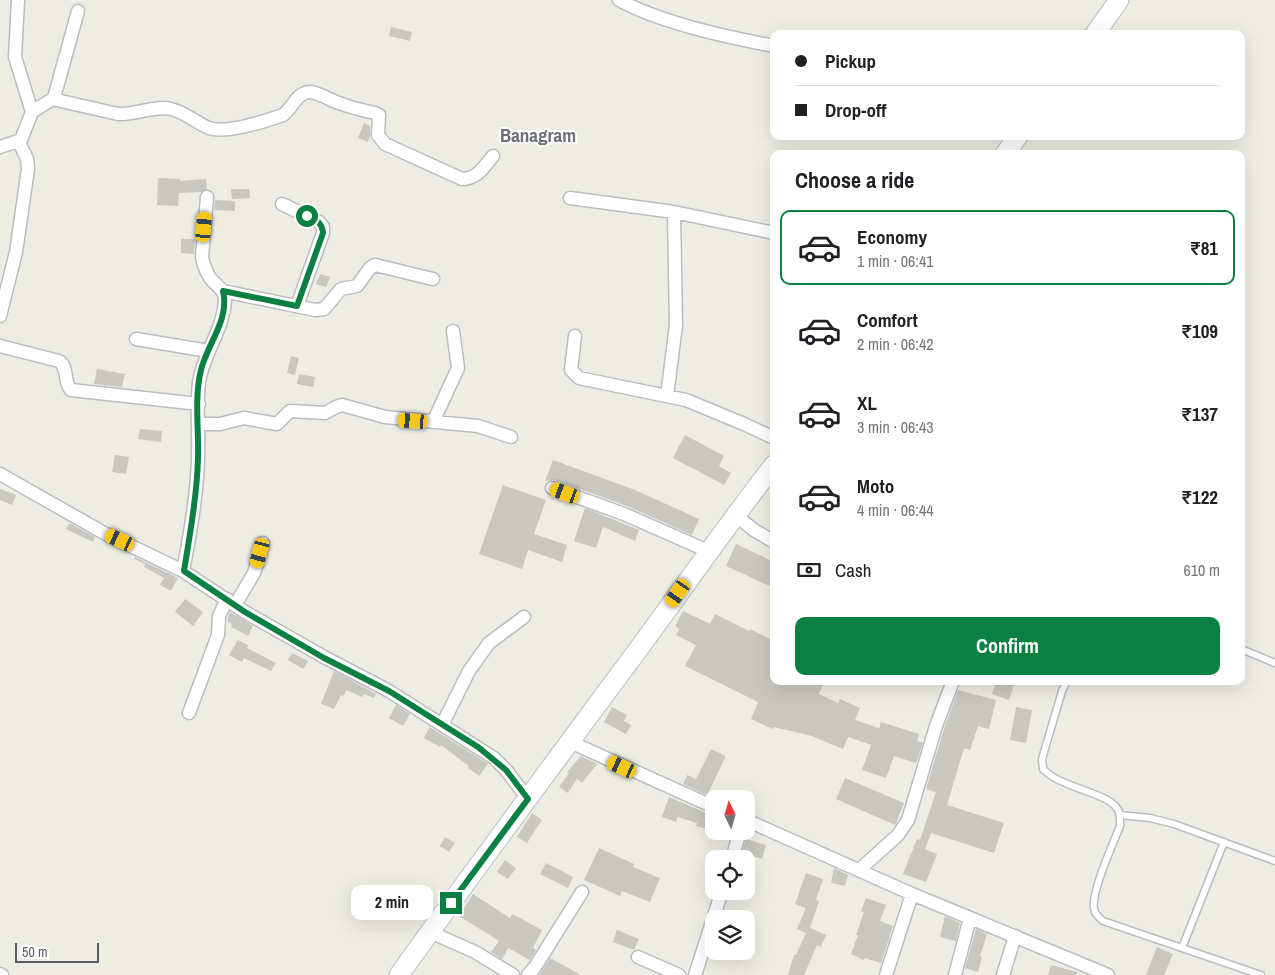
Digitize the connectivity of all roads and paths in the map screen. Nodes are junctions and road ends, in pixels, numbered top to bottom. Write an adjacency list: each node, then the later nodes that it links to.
1 (18, 0): 8 (street)
2 (620, 0): 6 (street)
3 (1119, 0): 5 (main road)
4 (78, 11): 7 (street)
5 (1098, 30)
6 (770, 45)
7 (52, 99): 8 (street); 11 (street)
8 (32, 112): 9 (street)
9 (19, 142): 10 (street); 20 (street)
10 (0, 147)
11 (493, 156)
12 (206, 197): 18 (street)
13 (570, 198): 15 (street)
14 (282, 204): 19 (street)
15 (674, 212): 16 (street); 26 (street)
16 (770, 232)
17 (433, 279): 19 (street)
18 (223, 291): 19 (street); 25 (street)
19 (297, 306)
20 (0, 316)
21 (453, 331): 28 (street)
22 (575, 336): 26 (street)
23 (136, 338): 25 (street)
24 (0, 346): 27 (street)
25 (209, 350): 27 (street)
26 (667, 396): 30 (street)
27 (198, 404): 29 (street)
28 (433, 422): 29 (street); 31 (street)
29 (198, 424): 39 (street)
30 (770, 436)
31 (511, 437)
32 (770, 470): 35 (main road)
33 (0, 474): 39 (street)
34 (552, 488): 38 (street)
35 (735, 515): 36 (street); 38 (main road)
36 (770, 540)
37 (263, 543): 40 (street)
38 (708, 550): 48 (main road)
39 (184, 571): 40 (street)
40 (231, 602): 46 (street); 47 (street)
41 (524, 617): 47 (street)
42 (1245, 651): 43 (lane)
43 (1275, 663)
44 (951, 685): 55 (street)
45 (1065, 685): 51 (lane)
46 (189, 713)
47 (442, 725): 49 (street)
48 (568, 741): 49 (main road); 50 (street)
49 (528, 799): 60 (main road)
50 (705, 803)
51 (1120, 815): 53 (lane); 62 (lane)
52 (755, 824): 55 (street)
53 (1224, 842): 54 (lane); 62 (lane)
54 (1275, 861)
55 (859, 870): 57 (street)
56 (582, 892): 66 (street)
57 (912, 894): 59 (street); 69 (street)
58 (719, 900): 68 (street)
59 (970, 918): 61 (street); 70 (street)
60 (430, 932): 64 (main road); 65 (street)
61 (1016, 936): 71 (street); 72 (street)
62 (1182, 948): 73 (lane)
63 (638, 957): 67 (street)
64 (399, 975)
65 (513, 975)
66 (528, 975)
67 (679, 975)
68 (695, 975)
69 (886, 975)
70 (955, 975)
71 (1003, 975)
72 (1108, 975)
73 (1261, 975)

